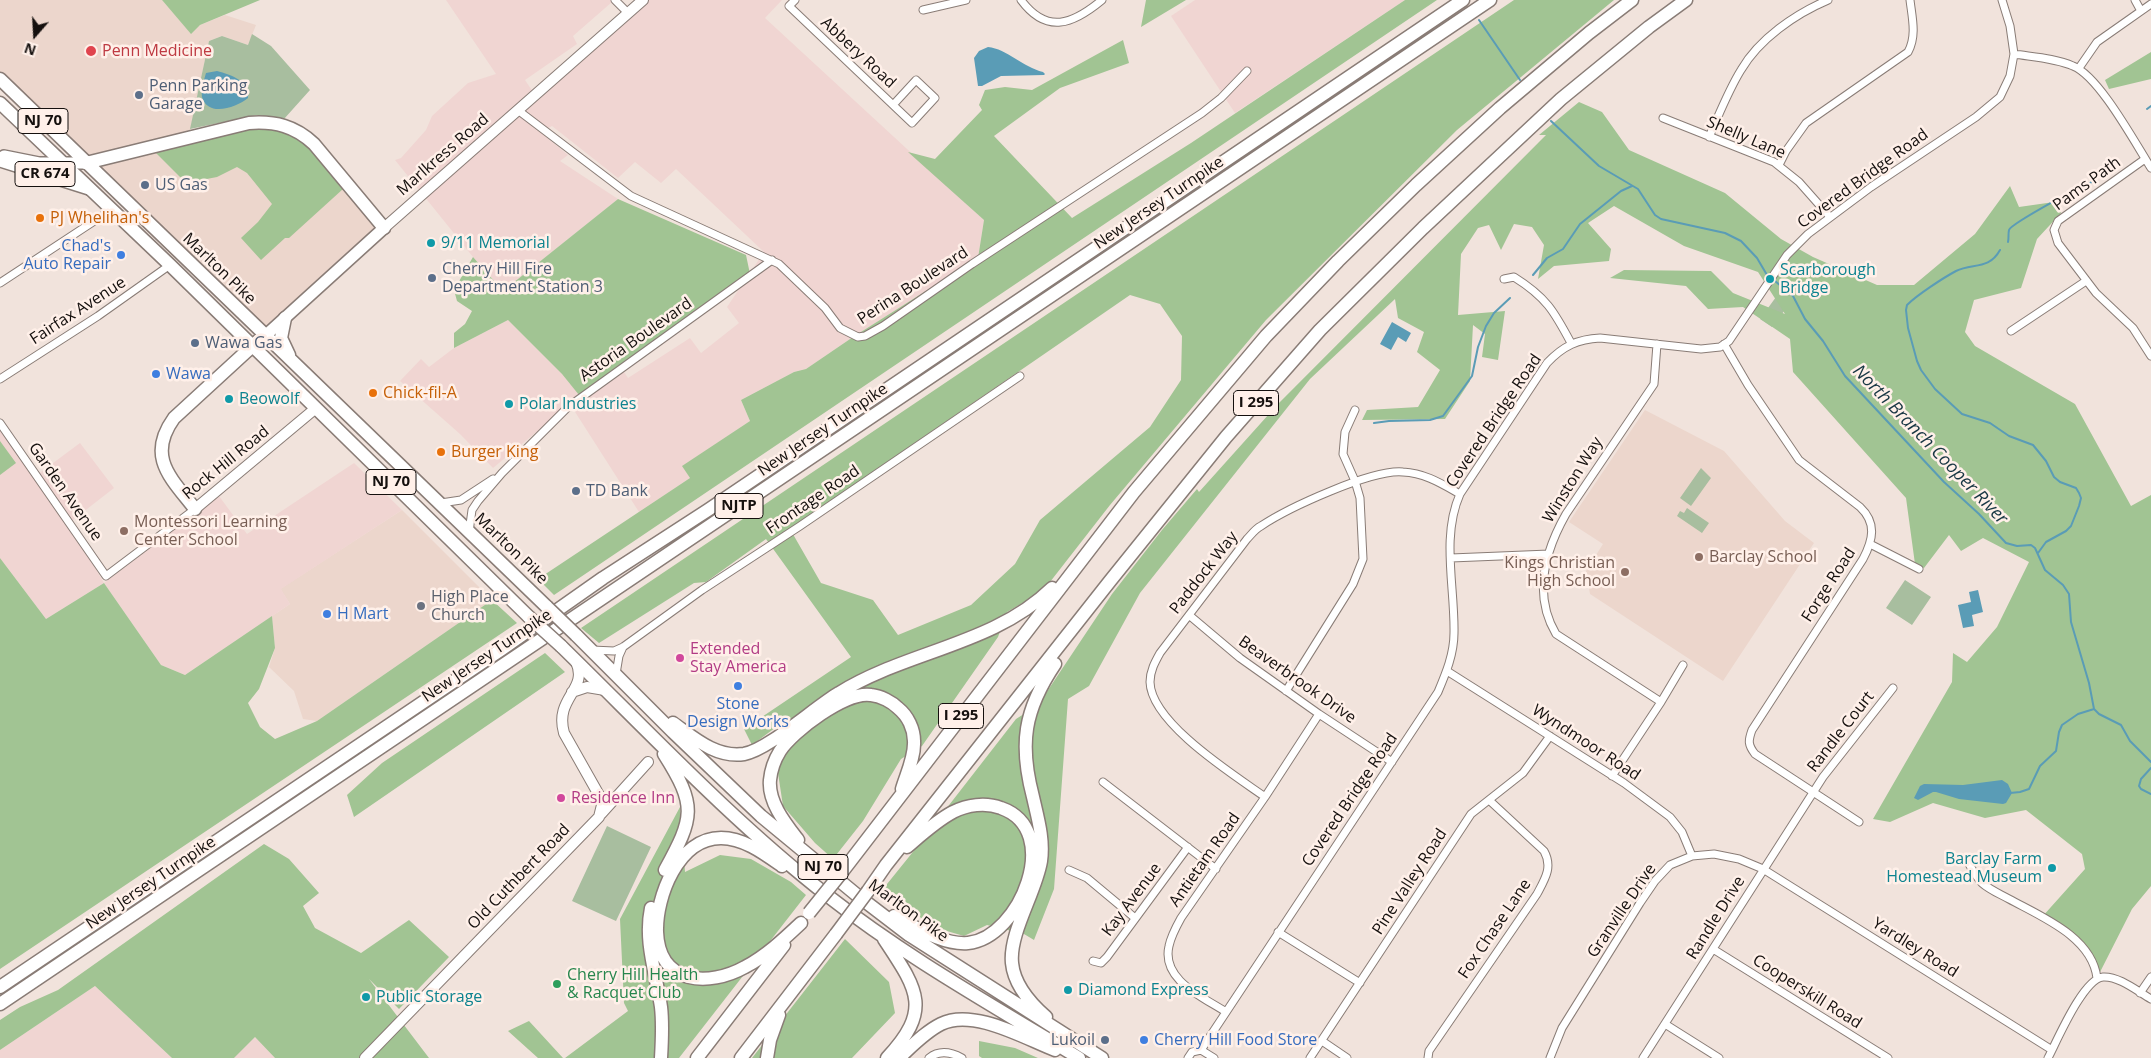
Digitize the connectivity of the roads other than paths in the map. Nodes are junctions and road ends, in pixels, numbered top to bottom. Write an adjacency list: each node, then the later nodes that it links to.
1 (615, 0): 18 (street)
2 (643, 0): 18 (street, Marlkress Road)
3 (795, 0): 24 (street, Abbery Road)
4 (966, 0): 16 (street)
5 (1021, 0): 6 (street)
6 (1102, 0)
7 (1463, 0): 116 (highway, New Jersey Turnpike / NJTP)
8 (1490, 0): 119 (highway, New Jersey Turnpike / NJTP)
9 (1632, 0): 67 (highway, I 295)
10 (1686, 0): 70 (highway, I 295)
11 (1828, 0): 27 (street)
12 (1910, 0): 33 (street)
13 (2002, 0): 19 (street, Covered Bridge Road)
14 (2135, 0): 17 (street)
15 (2151, 4): 17 (street)
16 (923, 10)
17 (2141, 11): 20 (street)
18 (628, 13): 25 (street, Marlkress Road)
19 (2014, 54): 20 (street); 37 (street, Covered Bridge Road)
20 (2079, 68): 29 (street)
21 (1247, 71): 39 (street, Perina Boulevard)
22 (0, 79): 32 (highway, Marlton Pike / NJ 70)
23 (0, 103): 31 (highway, Marlton Pike / NJ 70)
24 (893, 105): 24 (street, Abbery Road)
25 (519, 111): 38 (street, Marlkress Road); 39 (street, Perina Boulevard)
26 (1663, 118): 27 (street, Shelly Lane)
27 (1709, 137): 33 (street, Shelly Lane)
28 (0, 155): 31 (main road, CR 674)
29 (2145, 160): 34 (street); 42 (street, Pams Path)
30 (0, 161): 35 (main road, CR 674)
31 (62, 163): 32 (main road, CR 674); 35 (highway, Marlton Pike / NJ 70)
32 (86, 163): 38 (highway); 46 (highway, Marlton Pike / NJ 70)
33 (1779, 165): 37 (street, Shelly Lane)
34 (2151, 168)
35 (90, 189): 36 (highway, Marlton Pike / NJ 70)
36 (111, 210): 40 (highway, Marlton Pike / NJ 70); 43 (street)
37 (1830, 217): 49 (street, Covered Bridge Road)
38 (384, 228): 44 (main road, Marlkress Road)
39 (772, 260): 58 (street, Astoria Boulevard)
40 (170, 266): 50 (highway, Marlton Pike / NJ 70); 54 (street, Fairfax Avenue)
41 (1504, 279): 47 (street)
42 (2086, 281): 45 (street); 51 (street)
43 (0, 283)
44 (285, 318): 46 (main road, Marlkress Road); 52 (highway)
45 (2011, 331)
46 (265, 336): 50 (highway); 52 (highway, Marlton Pike / NJ 70)
47 (1571, 343): 48 (street, Covered Bridge Road); 60 (street, Covered Bridge Road)
48 (1657, 344): 49 (street, Covered Bridge Road); 65 (street, Winston Way)
49 (1724, 344): 64 (street, Forge Road)
50 (253, 346): 55 (highway, Marlton Pike / NJ 70); 62 (highway)
51 (2151, 356)
52 (294, 364): 61 (highway, Marlton Pike / NJ 70)
53 (1020, 376): 72 (street, Frontage Road)
54 (0, 379)
55 (316, 408): 62 (street, Rock Hill Road); 74 (highway, Marlton Pike / NJ 70, bridge)
56 (1355, 410): 59 (street)
57 (0, 423): 69 (street, Garden Avenue)
58 (502, 473): 61 (street, Astoria Boulevard); 63 (street, Astoria Boulevard)
59 (1355, 481): 60 (street, Paddock Way); 71 (street, Paddock Way); 79 (street)
60 (1460, 494): 66 (street, Covered Bridge Road)
61 (439, 503): 63 (highway, Marlton Pike / NJ 70)
62 (194, 509): 69 (street, Rock Hill Road)
63 (469, 532): 73 (highway, Marlton Pike / NJ 70, bridge)
64 (1870, 544): 68 (street); 91 (street, Forge Road)
65 (1548, 554): 66 (street); 83 (street, Winston Way)
66 (1451, 558): 76 (street, Covered Bridge Road)
67 (1081, 561): 82 (highway); 92 (highway, I 295)
68 (1919, 569)
69 (106, 576)
70 (1110, 581): 100 (highway, I 295); 123 (highway)
71 (1190, 615): 79 (street, Beaverbrook Drive); 93 (street, Paddock Way)
72 (623, 647): 73 (street, Frontage Road); 77 (street)
73 (591, 650): 77 (highway, Marlton Pike / NJ 70)
74 (574, 659): 80 (street); 81 (highway, Marlton Pike / NJ 70)
75 (1683, 665): 83 (street)
76 (1447, 671): 86 (street, Wyndmoor Road); 88 (street, Covered Bridge Road)
77 (616, 674): 82 (highway, Marlton Pike / NJ 70)
78 (1893, 688): 91 (street, Randle Court)
79 (1286, 691): 84 (street, Beaverbrook Drive)
80 (572, 692): 81 (street); 95 (street)
81 (610, 694): 85 (highway, Marlton Pike / NJ 70)
82 (642, 701): 98 (highway, Marlton Pike / NJ 70)
83 (1662, 702): 89 (street)
84 (1319, 714): 88 (street, Beaverbrook Drive); 93 (street, Antietam Road)
85 (652, 735): 105 (highway, Marlton Pike / NJ 70); 128 (highway)
86 (1550, 736): 89 (street, Wyndmoor Road); 94 (street, Pine Valley Road)
87 (648, 762): 95 (street, Old Cuthbert Road)
88 (1392, 762): 109 (street, Covered Bridge Road)
89 (1612, 776): 99 (street, Wyndmoor Road)
90 (1103, 782): 97 (street)
91 (1812, 793): 96 (street, Forge Road); 103 (street, Randle Drive)
92 (900, 796): 98 (highway); 107 (highway, I 295, bridge)
93 (1265, 797): 102 (street, Antietam Road)
94 (1489, 800): 115 (street, Pine Valley Road); 144 (street, Fox Chase Lane)
95 (599, 817): 127 (street, Old Cuthbert Road)
96 (1859, 822)
97 (1188, 847): 102 (street); 108 (street, Kay Avenue)
98 (810, 856): 106 (highway, Marlton Pike / NJ 70)
99 (1692, 856): 103 (street, Granville Drive); 145 (street, Granville Drive)
100 (886, 864): 106 (highway); 120 (highway, I 295, bridge)
101 (1969, 864): 114 (street)
102 (1216, 869): 121 (street, Antietam Road)
103 (1763, 869): 111 (street, Randle Drive); 126 (street, Yardley Road)
104 (1068, 870): 108 (street)
105 (811, 882): 107 (highway); 110 (highway, Marlton Pike / NJ 70)
106 (871, 904): 123 (highway, Marlton Pike / NJ 70)
107 (805, 918): 129 (highway, I 295)
108 (1136, 918): 112 (street, Kay Avenue)
109 (1278, 932): 115 (street); 121 (street, Covered Bridge Road)
110 (880, 933): 132 (highway); 137 (highway, Marlton Pike / NJ 70)
111 (1713, 949): 122 (street, Randle Drive); 148 (street, Cooperskill Road)
112 (1093, 961)
113 (2151, 977): 117 (street)
114 (2097, 978): 117 (street); 126 (street)
115 (1360, 983): 124 (street, Pine Valley Road)
116 (0, 987)
117 (2140, 993): 118 (street)
118 (2151, 999)
119 (0, 1004)
120 (784, 1004): 130 (highway, I 295); 131 (highway)
121 (1226, 1012): 125 (street, Covered Bridge Road)
122 (1665, 1024): 146 (street, Randle Drive); 147 (street)
123 (1072, 1039): 138 (highway, Marlton Pike / NJ 70)
124 (1322, 1041): 142 (street, Pine Valley Road); 143 (street)
125 (1201, 1050): 139 (street, Covered Bridge Road); 140 (street); 141 (street)
126 (2052, 1050): 149 (street)
127 (365, 1058)
128 (660, 1058)
129 (696, 1058)
130 (740, 1058)
131 (767, 1058)
132 (887, 1058)
133 (899, 1058): 136 (highway)
134 (929, 1058): 135 (street)
135 (962, 1058)
136 (1074, 1058)
137 (1079, 1058)
138 (1102, 1058)
139 (1188, 1058)
140 (1202, 1058)
141 (1214, 1058)
142 (1310, 1058)
143 (1347, 1058)
144 (1428, 1058)
145 (1550, 1058)
146 (1643, 1058)
147 (1719, 1058)
148 (1888, 1058)
149 (2048, 1058)

